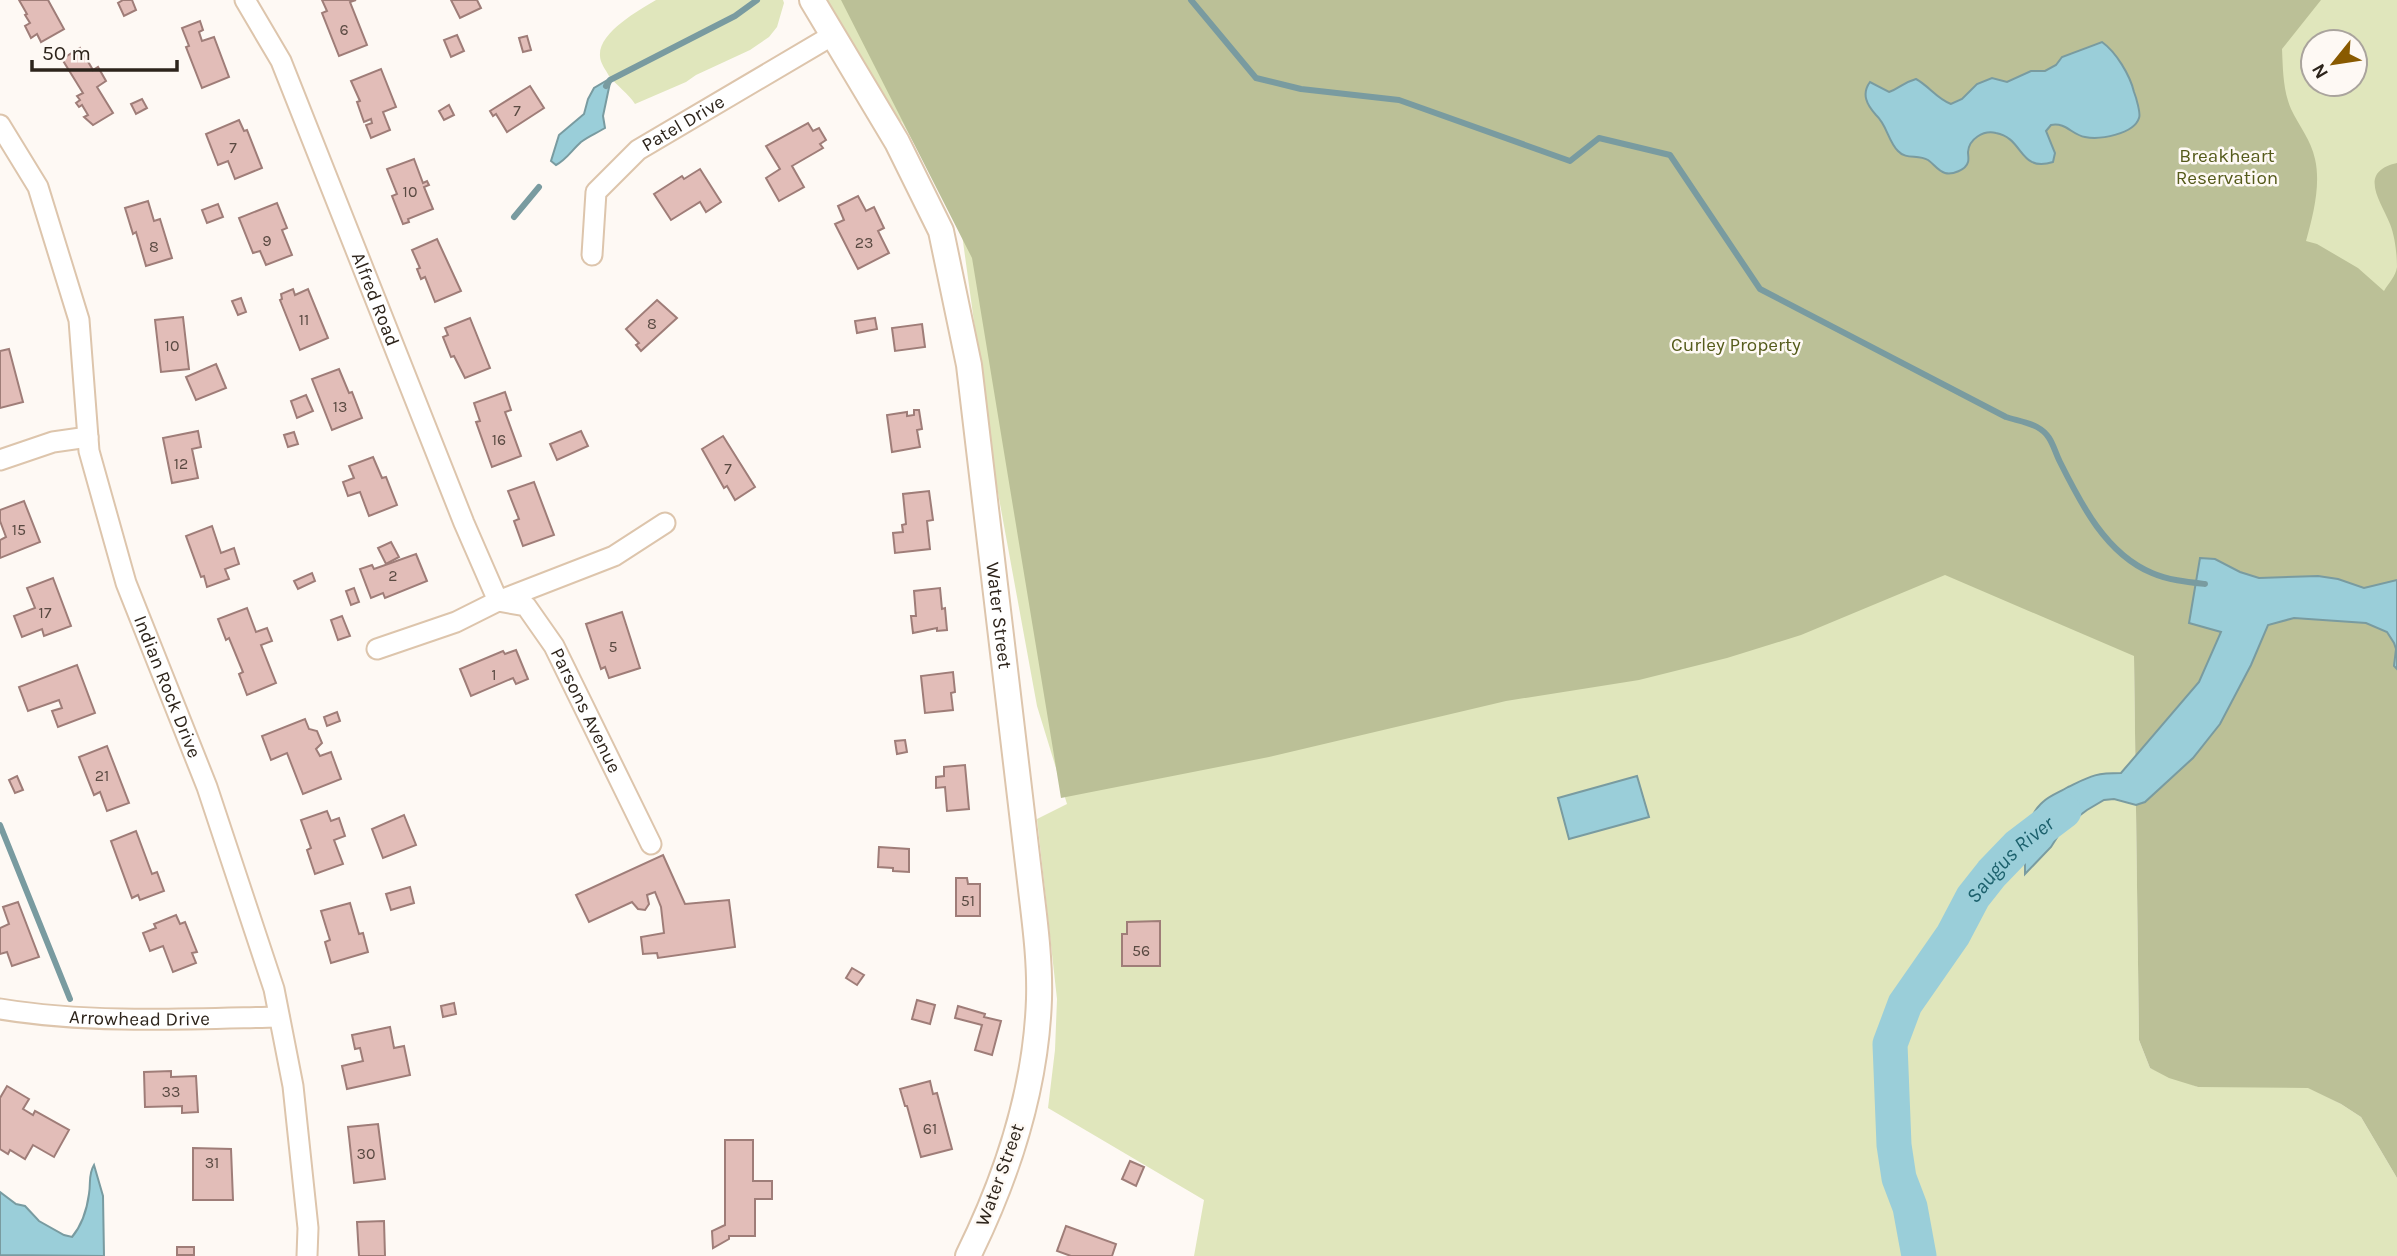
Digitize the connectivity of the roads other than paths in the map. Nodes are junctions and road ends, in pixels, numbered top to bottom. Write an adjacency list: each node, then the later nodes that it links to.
1 (245, 0): 9 (street, Alfred Road)
2 (812, 0): 3 (main road, Water Street)
3 (833, 36): 5 (street, Patel Drive); 15 (main road, Water Street)
4 (0, 125): 6 (street, Indian Rock Drive)
5 (592, 255)
6 (88, 437): 7 (street); 13 (street, Indian Rock Drive)
7 (0, 460)
8 (665, 523): 9 (street)
9 (498, 601): 10 (street); 11 (street, Parsons Avenue)
10 (377, 649)
11 (651, 844)
12 (0, 1009): 13 (street, Arrowhead Drive)
13 (279, 1017): 14 (street, Indian Rock Drive)
14 (307, 1256)
15 (968, 1256)

